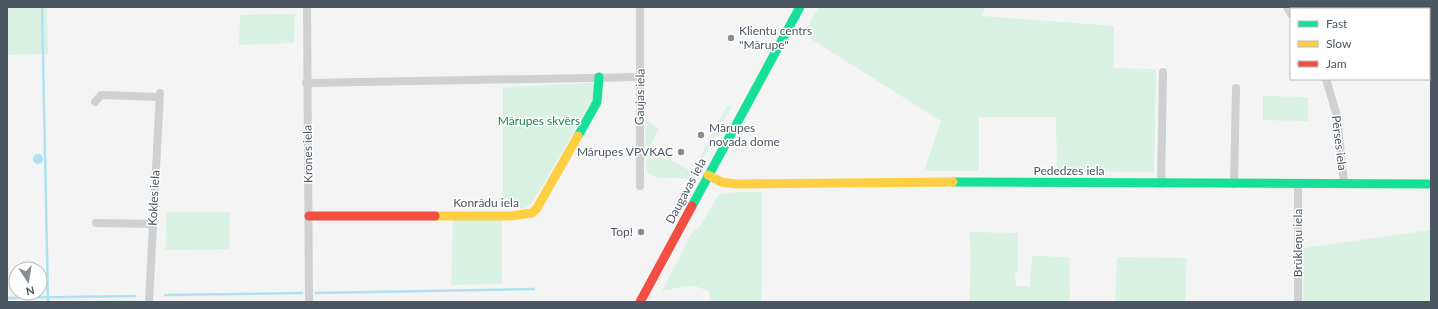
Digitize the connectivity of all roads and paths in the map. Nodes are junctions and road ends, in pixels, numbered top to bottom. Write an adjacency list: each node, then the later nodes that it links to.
1 (307, 7): 8 (street, Krones iela)
2 (640, 7): 6 (street, Gaujas iela)
3 (800, 7): 11 (street, Daugavas iela)
4 (1163, 72): 12 (street)
5 (599, 77): 6 (street); 8 (street); 18 (street, Konrādu iela)
6 (641, 77): 17 (street, Gaujas iela)
7 (1326, 80): 15 (street, Pērses iela)
8 (306, 83): 18 (street, Krones iela)
9 (1236, 88): 13 (street)
10 (95, 102): 20 (street, Kokles iela)
11 (708, 175): 12 (street, Pededzes iela); 23 (street, Daugavas iela)
12 (1161, 184): 13 (street, Pededzes iela)
13 (1234, 184): 14 (street, Pededzes iela)
14 (1298, 184): 15 (street, Pededzes iela); 24 (street, Brūkleņu iela)
15 (1344, 184): 16 (street, Pededzes iela)
16 (1431, 184)
17 (640, 186)
18 (309, 216): 22 (street, Krones iela)
19 (96, 223): 20 (street)
20 (152, 224): 21 (street, Kokles iela)
21 (149, 302)
22 (309, 302)
23 (640, 302)
24 (1298, 302)

